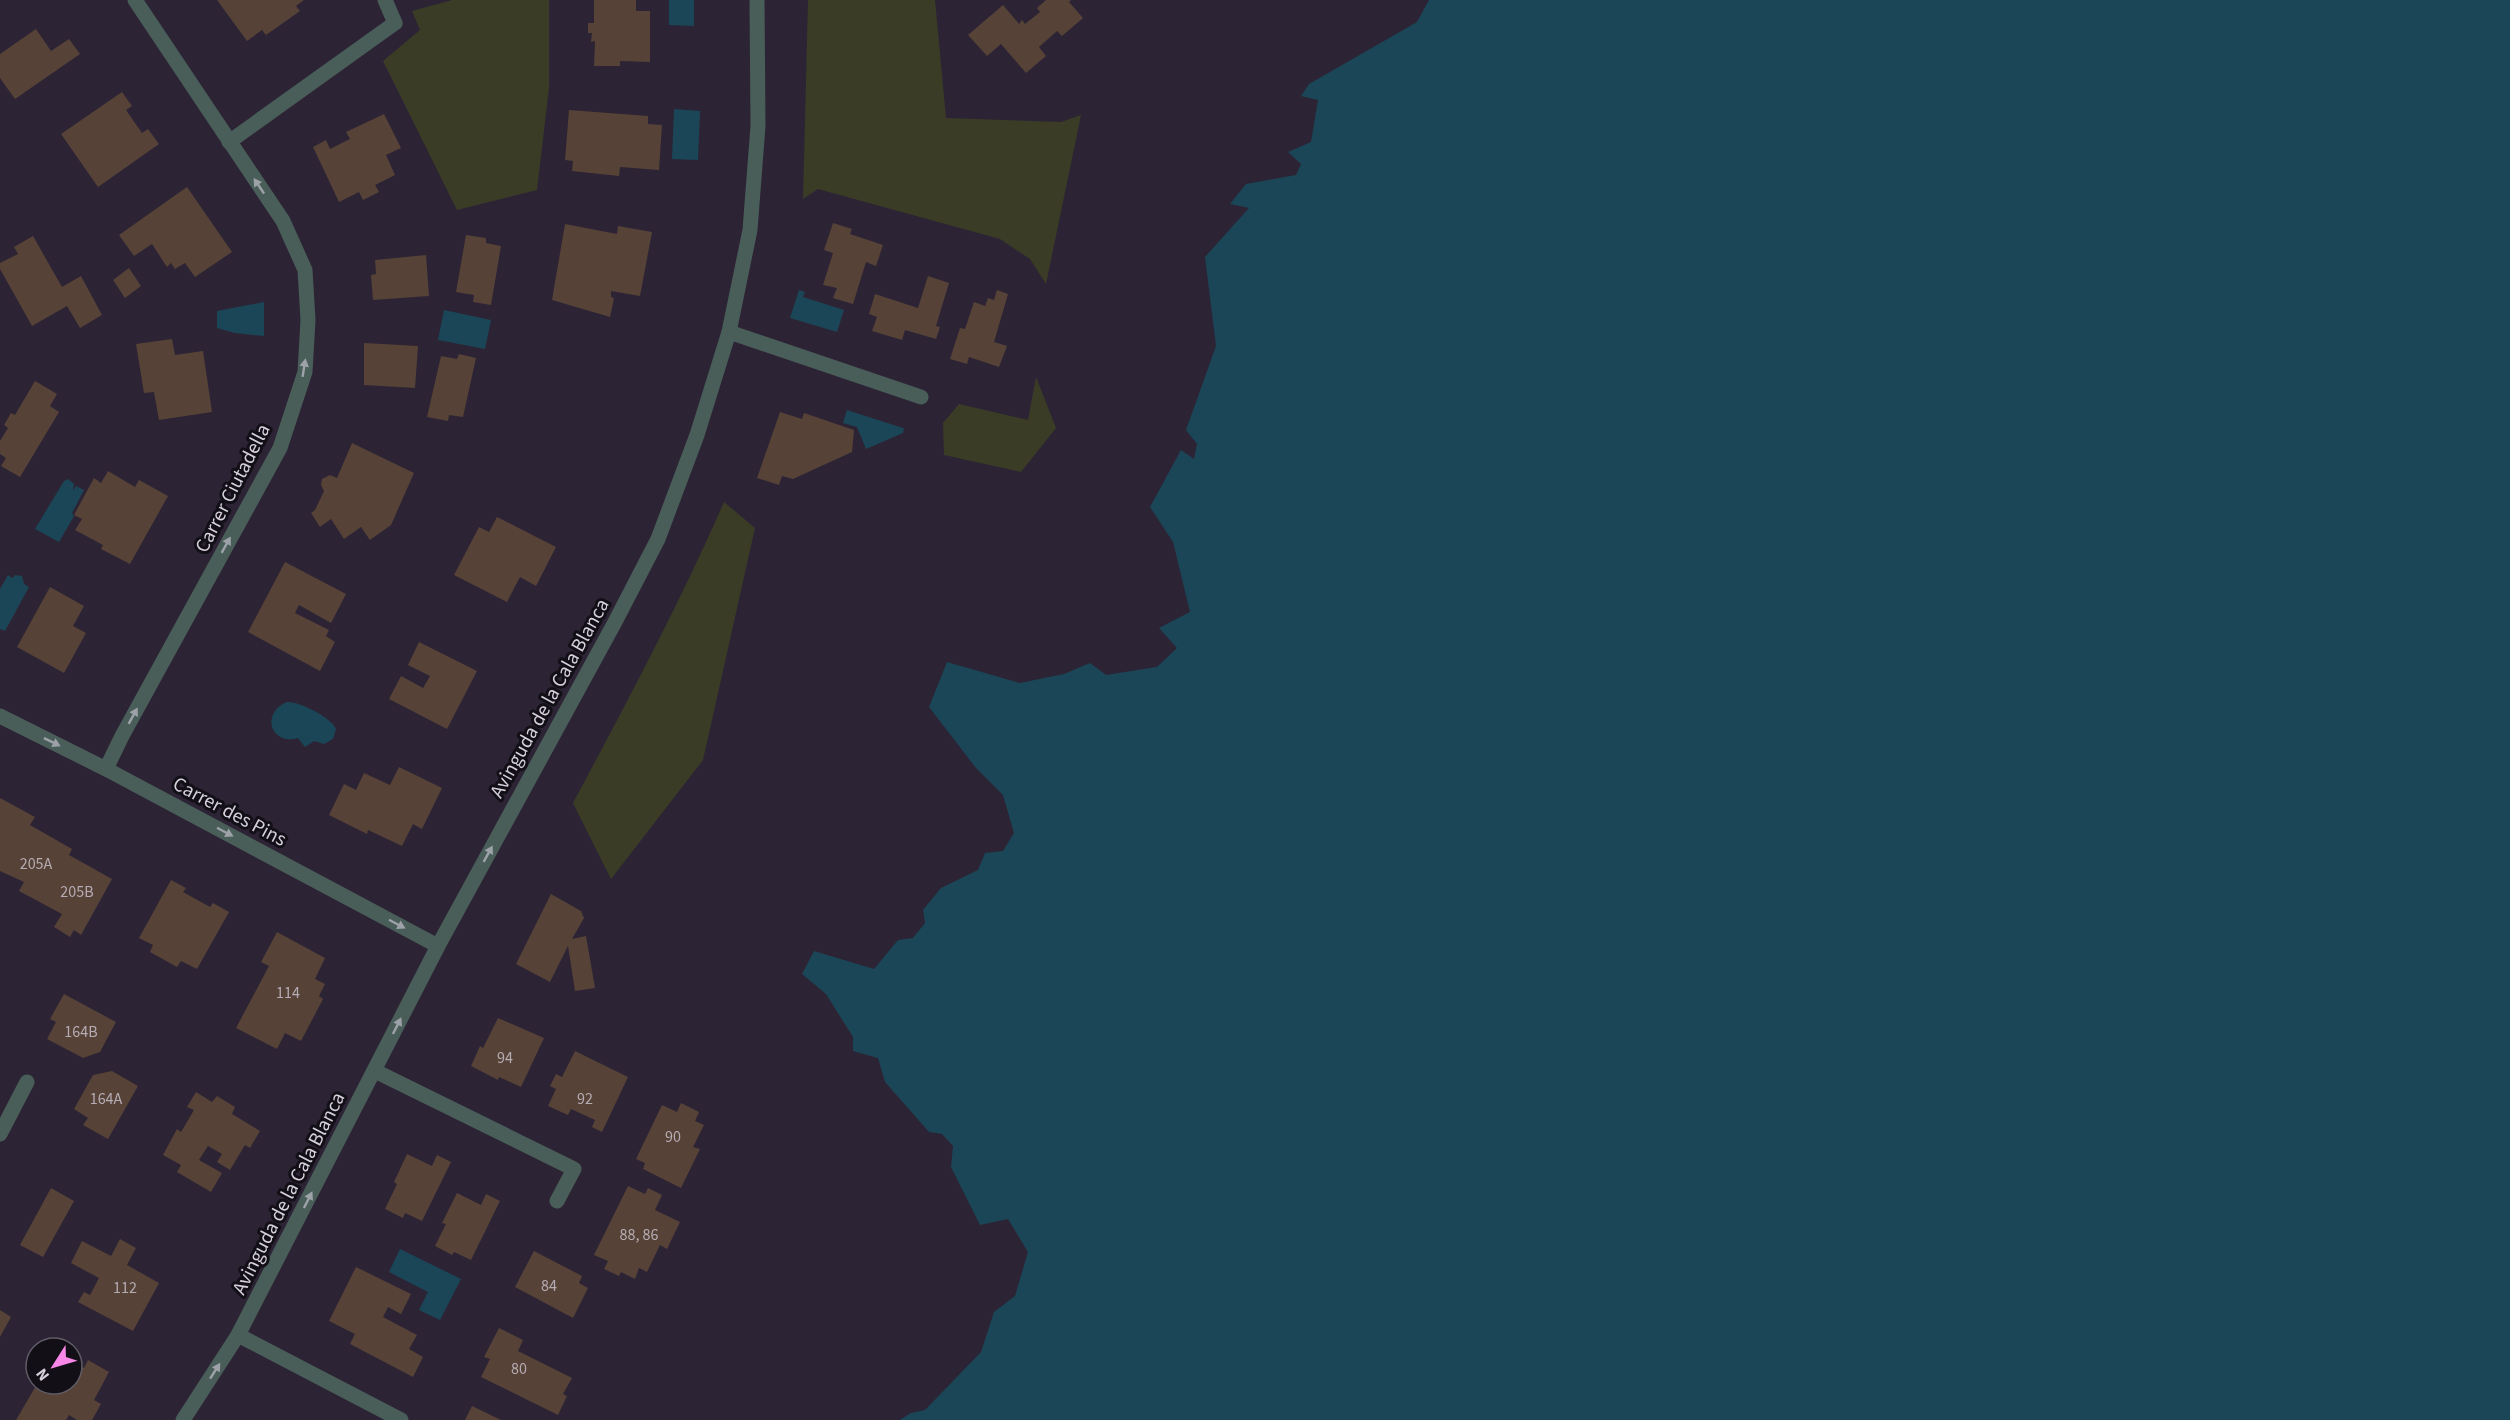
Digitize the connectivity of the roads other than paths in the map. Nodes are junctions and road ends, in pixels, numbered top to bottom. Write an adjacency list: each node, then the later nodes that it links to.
1 (135, 0): 4 (street, Carrer Ciutadella)
2 (385, 0): 4 (street)
3 (757, 0): 5 (street, Avinguda de la Cala Blanca)
4 (229, 142): 8 (street, Carrer Ciutadella, one-way to 4)
5 (729, 332): 6 (street); 9 (street, Avinguda de la Cala Blanca, one-way to 5)
6 (921, 397)
7 (0, 716): 8 (street, Carrer des Pins, one-way to 8)
8 (106, 769): 9 (street, Carrer des Pins, one-way to 9)
9 (438, 946): 10 (street, Avinguda de la Cala Blanca, one-way to 9)
10 (375, 1071): 13 (street); 14 (street, Avinguda de la Cala Blanca, one-way to 10)
11 (27, 1082): 12 (street)
12 (0, 1134)
13 (557, 1201)
14 (238, 1335): 15 (street, Avinguda de la Cala Blanca, one-way to 14); 16 (street)
15 (183, 1420)
16 (401, 1420)

